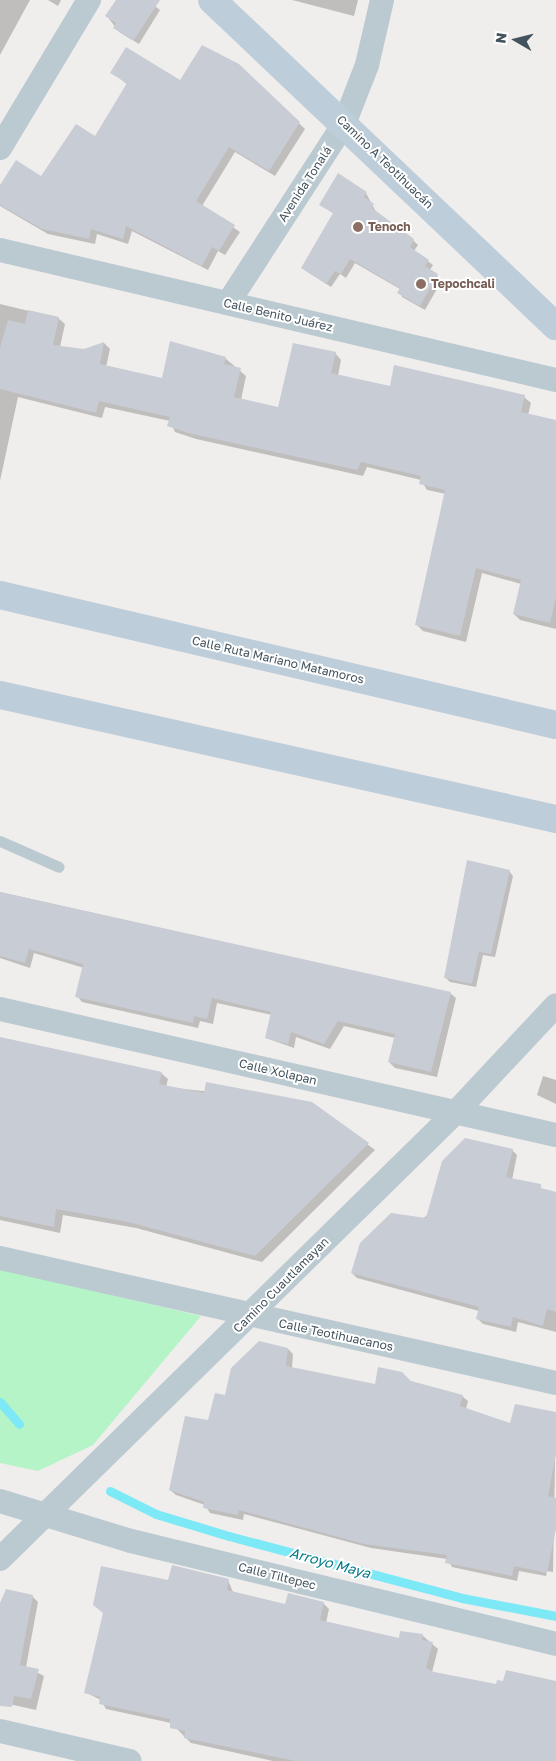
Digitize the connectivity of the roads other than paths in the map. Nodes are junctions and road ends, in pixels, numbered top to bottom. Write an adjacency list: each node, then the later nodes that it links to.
1 (89, 0): 5 (street)
2 (212, 0): 4 (main road, Camino A Teotihuacán)
3 (382, 0): 4 (street, Avenida Tonalá)
4 (344, 124): 7 (street, Avenida Tonalá); 8 (main road, Camino A Teotihuacán)
5 (0, 148)
6 (0, 250): 7 (street, Calle Benito Juárez)
7 (228, 303): 9 (street, Calle Benito Juárez)
8 (556, 326)
9 (556, 380)
10 (0, 594): 12 (main road, Calle Ruta Mariano Matamoros)
11 (0, 695): 13 (main road)
12 (556, 725)
13 (556, 819)
14 (0, 841): 15 (lane)
15 (59, 867)
16 (556, 1005): 18 (street, Camino Cuautlamayan)
17 (0, 1009): 18 (street, Calle Xolapan)
18 (456, 1112): 19 (street, Calle Xolapan); 21 (street, Camino Cuautlamayan)
19 (556, 1135)
20 (0, 1258): 21 (street, Calle Teotihuacanos)
21 (251, 1316): 22 (street, Calle Teotihuacanos); 24 (street, Camino Cuautlamayan)
22 (556, 1383)
23 (0, 1502): 24 (street, Calle Tiltepec)
24 (46, 1513): 25 (street, Camino Cuautlamayan); 26 (street, Calle Tiltepec)
25 (0, 1559)
26 (556, 1644)
27 (0, 1731): 28 (street)
28 (130, 1761)

